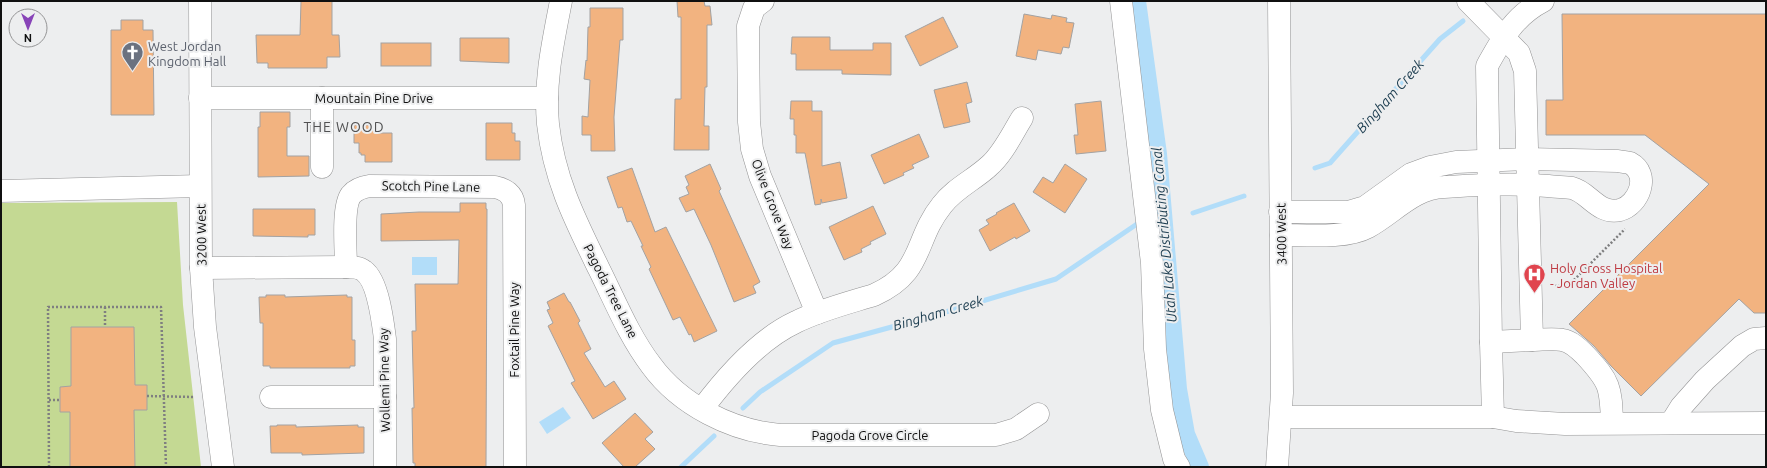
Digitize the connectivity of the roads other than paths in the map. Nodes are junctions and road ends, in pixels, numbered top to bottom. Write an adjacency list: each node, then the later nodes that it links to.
1 (200, 1): 9 (street, 3200 West)
2 (561, 1): 11 (street, Pagoda Tree Lane)
3 (763, 1): 27 (street, Olive Grove Way)
4 (1122, 1): 43 (street)
5 (1279, 1): 23 (street, 3400 West)
6 (1468, 1): 8 (street)
7 (1542, 1): 8 (street)
8 (1503, 36): 13 (street); 14 (street)
9 (200, 98): 10 (street, Mountain Pine Drive); 18 (street, 3200 West)
10 (322, 98): 11 (street, Mountain Pine Drive); 16 (street)
11 (547, 98): 33 (street, Pagoda Tree Lane)
12 (1022, 118): 27 (street)
13 (1526, 159): 14 (street); 17 (street); 17 (street)
14 (1488, 161): 15 (street); 19 (street)
15 (1439, 165): 20 (street); 23 (street)
16 (322, 168)
17 (1529, 184): 19 (street); 29 (street)
18 (200, 186): 21 (street); 26 (street, 3200 West)
19 (1490, 186): 20 (street); 30 (street)
20 (1443, 187): 24 (street)
21 (1, 191)
22 (510, 195): 25 (street, Scotch Pine Lane); 42 (street, Foxtail Pine Way)
23 (1280, 212): 24 (street, 3400 West)
24 (1281, 235): 35 (street, 3400 West)
25 (346, 266): 26 (street, Wollemi Pine Way); 32 (street, Wollemi Pine Way)
26 (201, 268): 40 (street, 3200 West)
27 (817, 313): 33 (street)
28 (1766, 338): 38 (street)
29 (1532, 340): 30 (street); 37 (street)
30 (1490, 342): 36 (street)
31 (271, 397): 32 (street)
32 (385, 397): 41 (street, Wollemi Pine Way)
33 (702, 409): 34 (street, Pagoda Grove Circle)
34 (1038, 414)
35 (1281, 417): 36 (street); 44 (street, 3400 West)
36 (1493, 417): 37 (street)
37 (1612, 423): 38 (street)
38 (1671, 423): 39 (street)
39 (1766, 423)
40 (222, 467)
41 (385, 467)
42 (515, 467)
43 (1179, 467)
44 (1277, 467)

